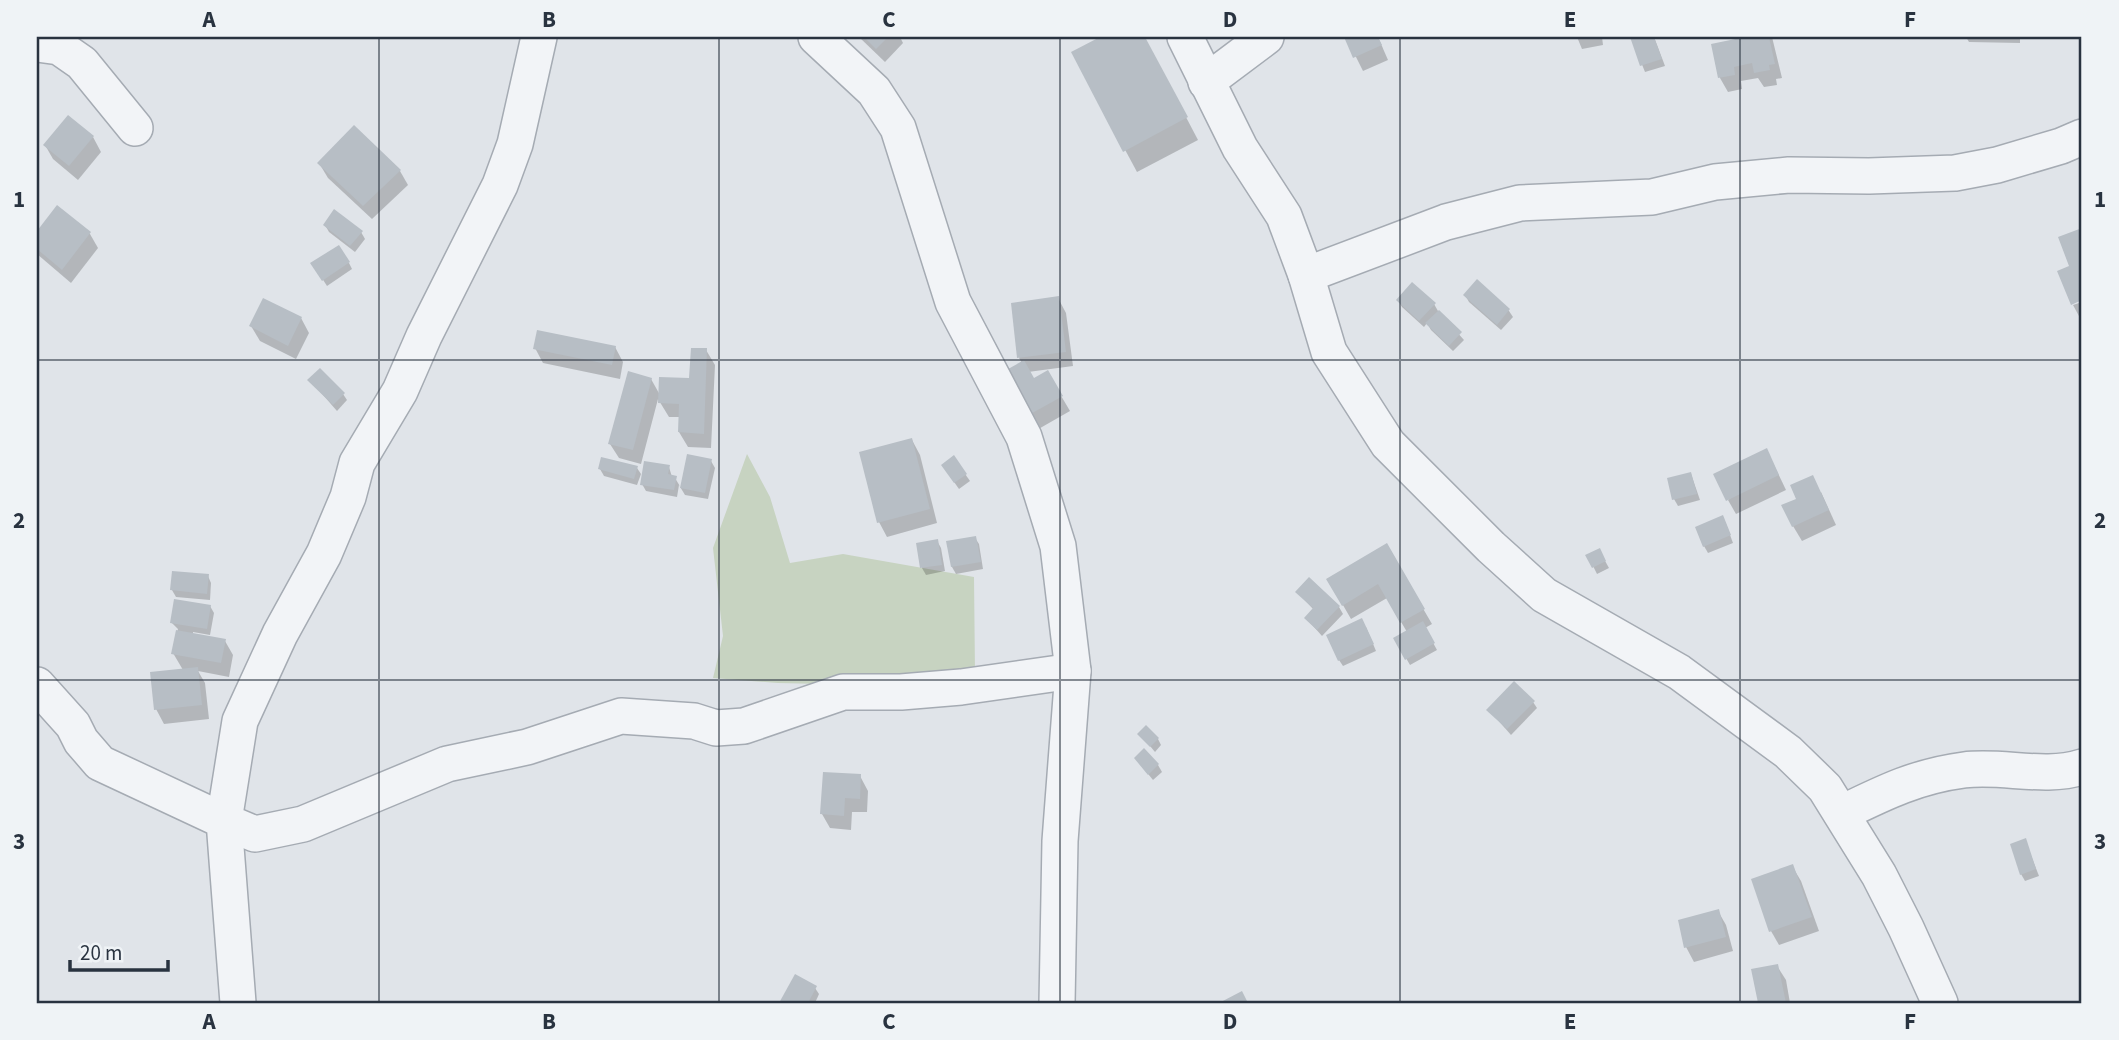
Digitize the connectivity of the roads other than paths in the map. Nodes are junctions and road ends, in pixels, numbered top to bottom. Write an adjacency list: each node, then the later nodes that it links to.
1 (539, 37): 14 (street)
2 (816, 37): 10 (street)
3 (1185, 37): 6 (street)
4 (1266, 37): 6 (street)
5 (37, 44): 7 (street)
6 (1206, 82): 9 (street)
7 (135, 128)
8 (2082, 137): 9 (street)
9 (1306, 275): 13 (street)
10 (1073, 671): 14 (street); 16 (street)
11 (37, 685): 14 (street)
12 (2082, 767): 13 (street)
13 (1842, 813): 17 (street)
14 (224, 821): 15 (street)
15 (238, 1003)
16 (1057, 1003)
17 (1940, 1003)

